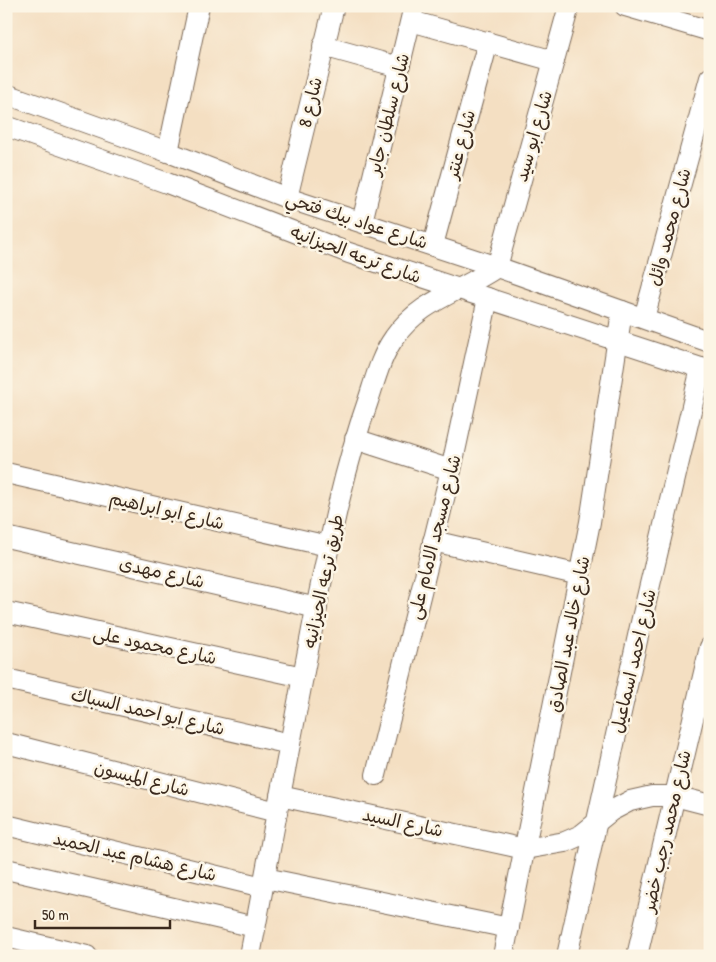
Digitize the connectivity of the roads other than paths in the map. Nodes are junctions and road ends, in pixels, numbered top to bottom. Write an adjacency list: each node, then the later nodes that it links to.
1 (199, 6): 14 (street)
2 (334, 6): 8 (street, شارع 8)
3 (570, 6): 9 (street, شارع ابو سيد)
4 (625, 6): 6 (street)
5 (412, 14): 7 (street); 10 (street, شارع سلطان جابر)
6 (710, 31)
7 (488, 42): 9 (street); 17 (street, شارع عنتر)
8 (324, 46): 10 (street); 15 (street, شارع 8)
9 (554, 61): 18 (street, شارع ابو سيد)
10 (399, 67): 16 (street, شارع سلطان جابر)
11 (710, 78): 22 (street, شارع محمد وائل)
12 (6, 94): 14 (street, شارع عواد بيك فتحي)
13 (6, 126): 19 (street, شارع ترعه الحيزانيه)
14 (168, 152): 15 (street, شارع عواد بيك فتحي)
15 (287, 198): 16 (street, شارع عواد بيك فتحي)
16 (362, 222): 17 (street, شارع عواد بيك فتحي)
17 (433, 245): 18 (street, شارع عواد بيك فتحي)
18 (497, 267): 19 (street, طريق ترعه الحيزانيه); 21 (street, شارع عواد بيك فتحي)
19 (459, 288): 20 (street, شارع ترعه الحيزانيه); 26 (street, طريق ترعه الحيزانيه)
20 (488, 298): 23 (street, شارع ترعه الحيزانيه); 27 (street, شارع مسجد الامام على)
21 (622, 311): 22 (street, شارع عواد بيك فتحي); 23 (street, شارع خالد عبد الصادق)
22 (644, 318): 24 (street, شارع عواد بيك فتحي)
23 (618, 341): 25 (street, شارع ترعه الحيزانيه); 32 (street, شارع خالد عبد الصادق)
24 (710, 342)
25 (705, 369): 44 (street, شارع احمد اسماعيل)
26 (355, 439): 27 (street); 31 (street, طريق ترعه الحيزانيه)
27 (451, 470): 30 (street, شارع مسجد الامام على)
28 (6, 473): 31 (street, شارع ابو ابراهيم)
29 (6, 537): 33 (street, شارع مهدى)
30 (433, 541): 32 (street); 40 (street, شارع مسجد الامام على)
31 (328, 546): 33 (street, طريق ترعه الحيزانيه)
32 (580, 575): 46 (street, شارع خالد عبد الصادق)
33 (317, 608): 36 (street, طريق ترعه الحيزانيه)
34 (6, 612): 36 (street, شارع محمود على)
35 (710, 647): 41 (street, شارع محمد رجب خضر)
36 (303, 678): 39 (street, طريق ترعه الحيزانيه)
37 (6, 679): 39 (street, شارع ابو احمد السباك)
38 (6, 743): 42 (street, شارع الميسون)
39 (290, 744): 42 (street, طريق ترعه الحيزانيه)
40 (376, 775)
41 (675, 796): 43 (street); 44 (street); 56 (street, شارع محمد رجب خضر)
42 (279, 804): 46 (street, شارع السيد); 48 (street, طريق ترعه الحيزانيه)
43 (710, 805)
44 (597, 823): 46 (street); 55 (street, شارع احمد اسماعيل)
45 (6, 825): 48 (street, شارع هشام عبد الحميد)
46 (526, 849): 50 (street, شارع خالد عبد الصادق)
47 (6, 869): 49 (street)
48 (264, 882): 49 (street, طريق ترعه الحيزانيه); 50 (street, شارع هشام عبد الحميد)
49 (255, 927): 53 (street, طريق ترعه الحيزانيه)
50 (509, 928): 54 (street, شارع خالد عبد الصادق)
51 (6, 937): 52 (street)
52 (87, 956)
53 (250, 956)
54 (503, 956)
55 (567, 956)
56 (637, 956)

